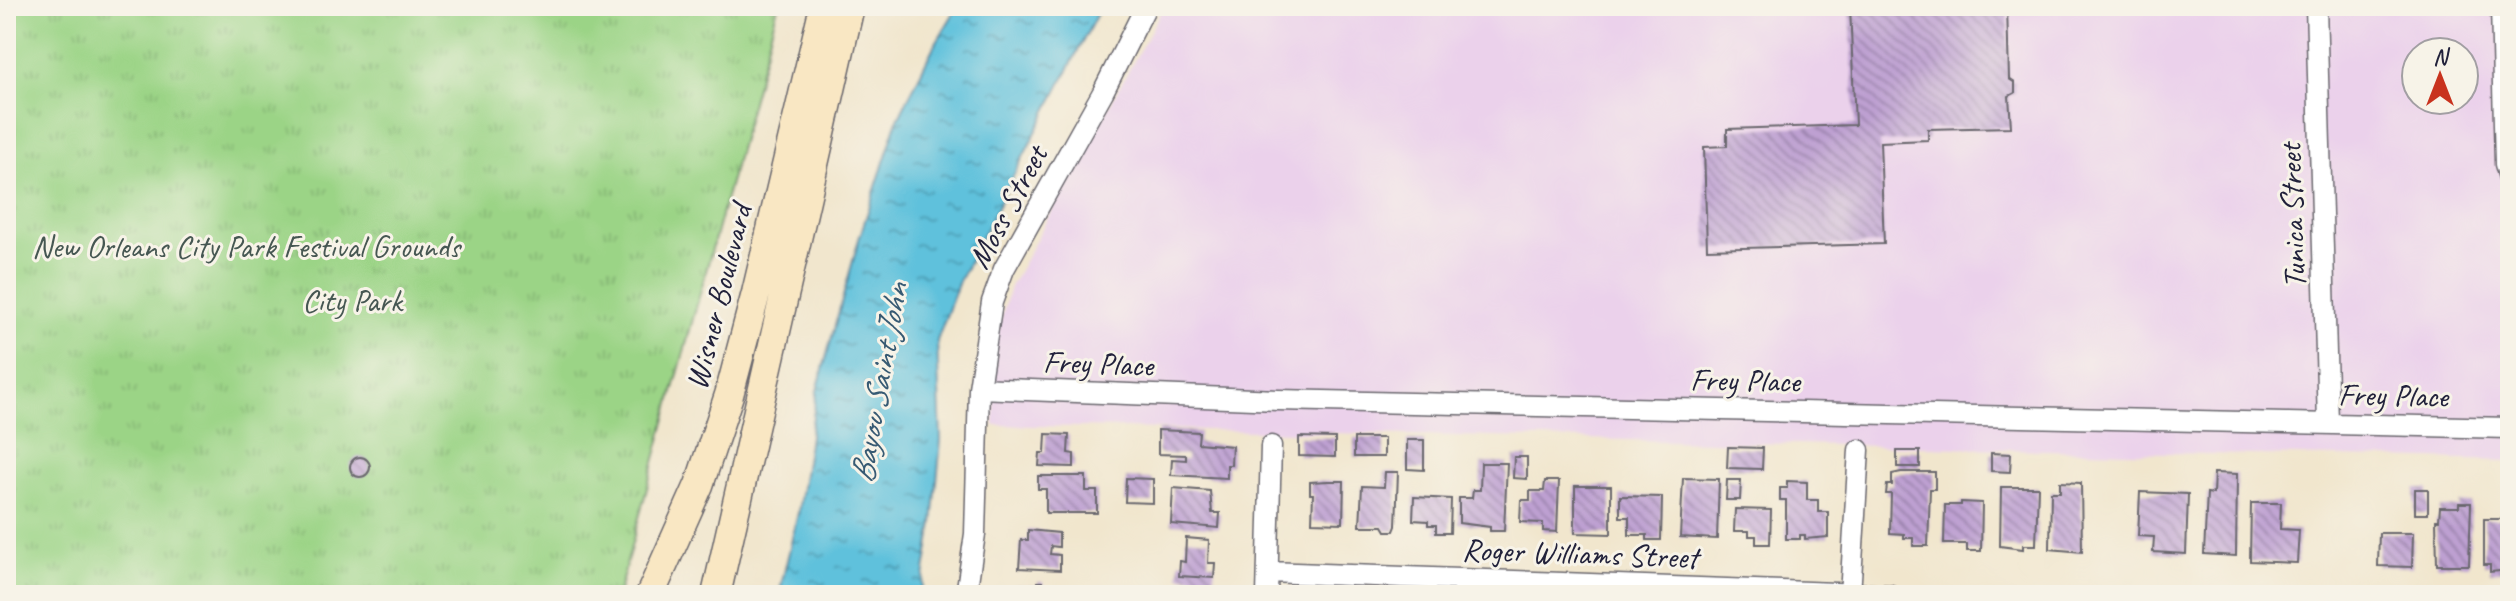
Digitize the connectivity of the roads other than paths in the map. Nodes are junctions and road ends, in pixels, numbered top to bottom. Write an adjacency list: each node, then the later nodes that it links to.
1 (824, 6): 14 (street, Wisner Boulevard)
2 (850, 6): 15 (street, Wisner Boulevard)
3 (1146, 6): 7 (street, Moss Street)
4 (2316, 6): 8 (street, Tunica Street)
5 (2501, 6): 6 (street)
6 (2510, 181)
7 (979, 388): 8 (street, Frey Place); 16 (street, Moss Street)
8 (2328, 423): 9 (street, Frey Place)
9 (2510, 428)
10 (1271, 446): 12 (street)
11 (1859, 450): 13 (street)
12 (1268, 572): 13 (street, Roger Williams Street); 17 (street)
13 (1850, 594): 18 (street, Roger Williams Street)
14 (650, 595)
15 (716, 595)
16 (966, 595)
17 (1267, 595)
18 (1890, 595)

